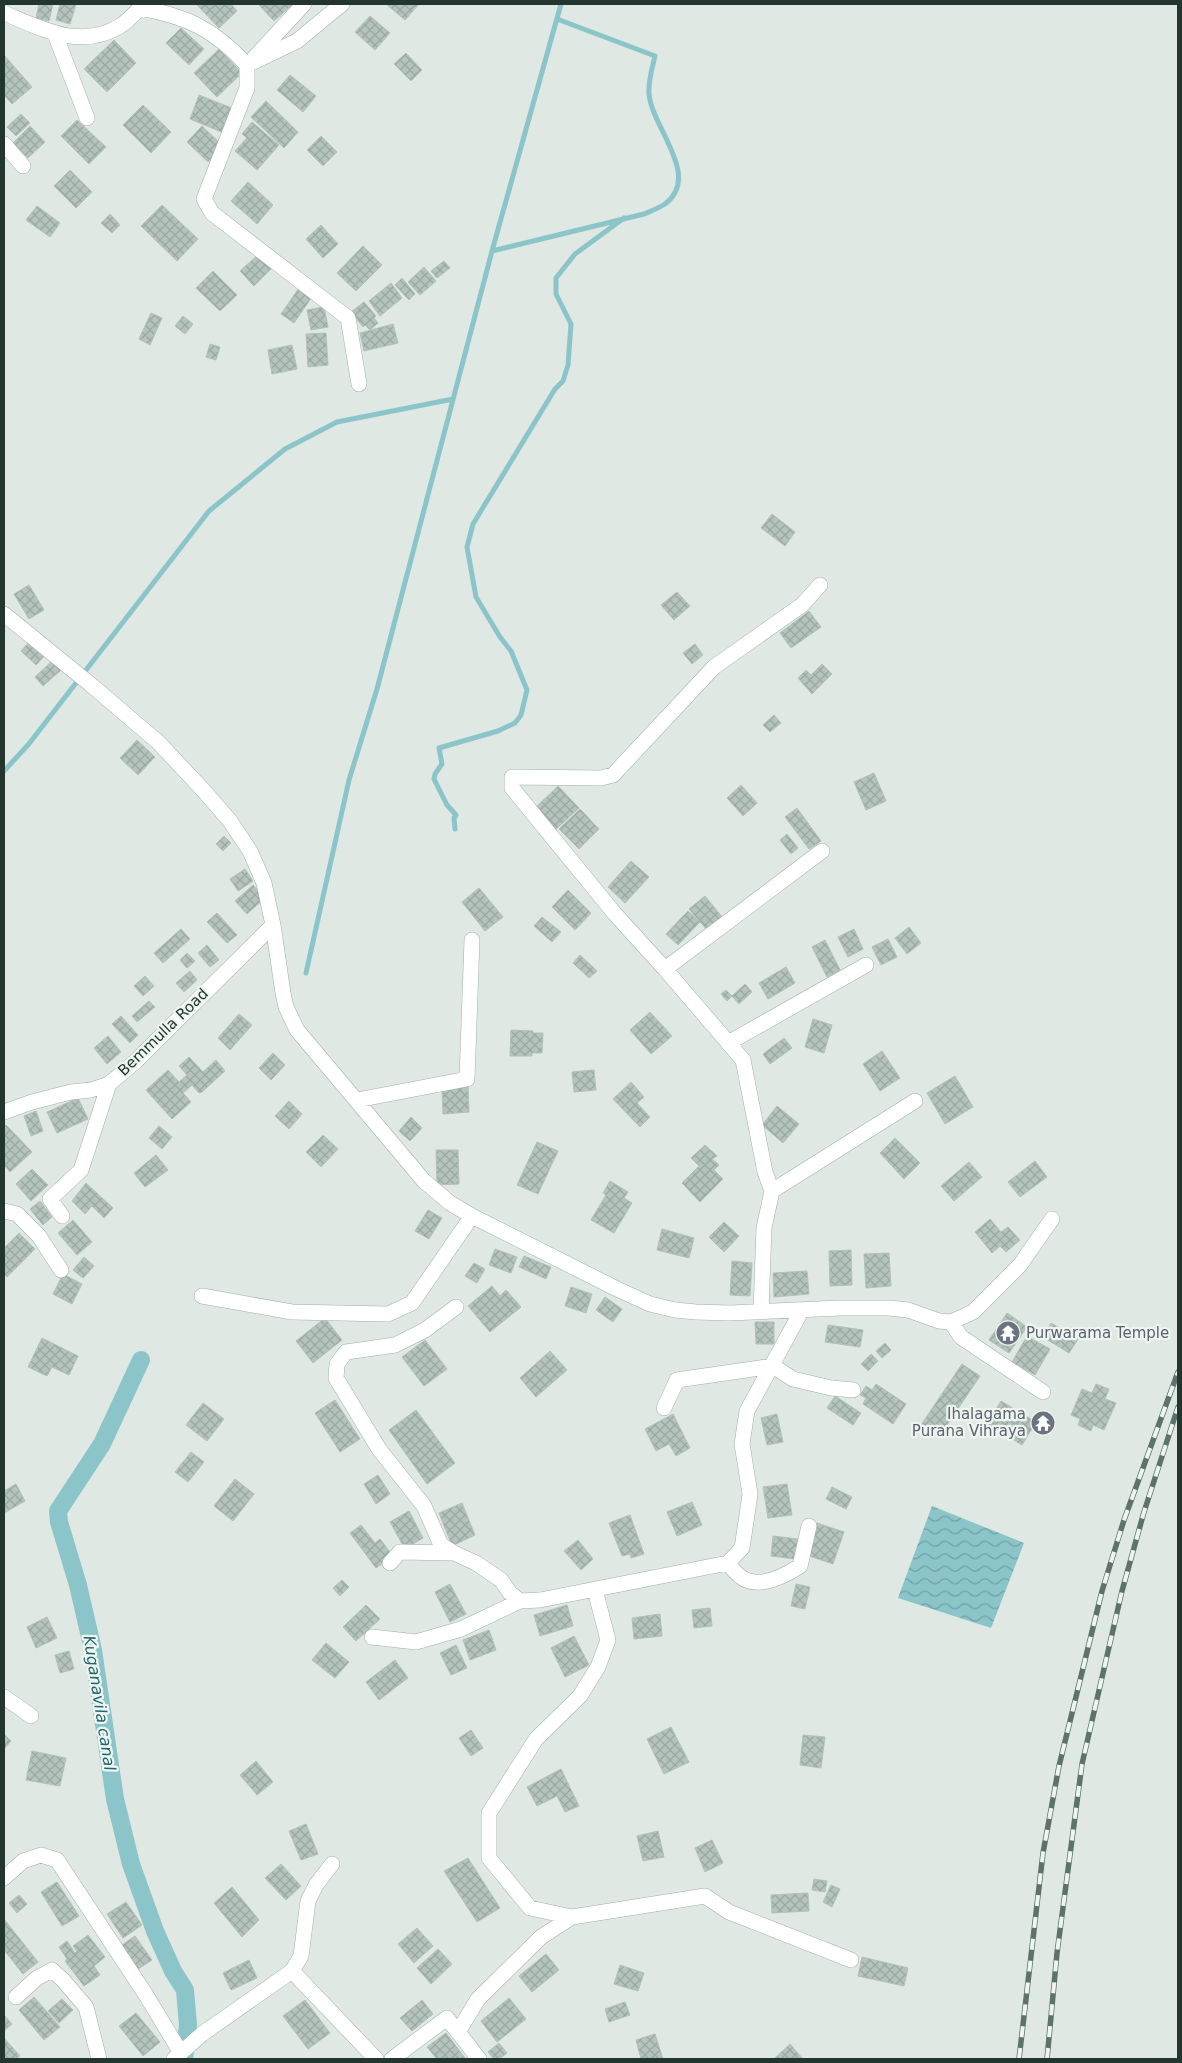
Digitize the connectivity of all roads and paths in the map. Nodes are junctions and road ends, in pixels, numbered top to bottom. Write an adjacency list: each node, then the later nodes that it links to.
1 (304, 4): 5 (street)
2 (342, 4): 5 (street)
3 (4, 12): 4 (street)
4 (55, 34): 5 (street); 6 (street)
5 (247, 65): 9 (street)
6 (87, 118)
7 (4, 144): 8 (street)
8 (23, 166)
9 (359, 384)
10 (820, 585): 16 (street)
11 (4, 614): 13 (street)
12 (822, 850): 16 (street)
13 (272, 925): 18 (street, Bemmulla Road); 19 (street)
14 (472, 940): 19 (street)
15 (866, 965): 17 (street)
16 (665, 969): 17 (street)
17 (728, 1043): 22 (street)
18 (109, 1084): 21 (street, Bemmulla Road); 24 (street)
19 (357, 1100): 25 (street)
20 (915, 1101): 22 (street)
21 (4, 1112)
22 (772, 1191): 31 (street)
23 (4, 1211): 27 (street)
24 (62, 1216)
25 (472, 1216): 28 (street); 31 (street)
26 (1052, 1219): 32 (street)
27 (61, 1270)
28 (202, 1296)
29 (456, 1307): 38 (street)
30 (802, 1310): 31 (street); 32 (street); 33 (street)
31 (761, 1311)
32 (951, 1322): 35 (street)
33 (773, 1366): 34 (street); 36 (street); 40 (street)
34 (853, 1390)
35 (1042, 1392)
36 (664, 1408)
37 (809, 1526): 40 (street)
38 (454, 1553): 39 (street); 42 (street)
39 (390, 1562)
40 (728, 1563): 41 (street)
41 (595, 1590): 42 (street); 48 (street)
42 (520, 1601): 43 (street)
43 (372, 1637)
44 (4, 1697): 45 (street)
45 (31, 1716)
46 (332, 1864): 50 (street)
47 (4, 1878): 53 (street)
48 (572, 1917): 49 (street); 52 (street)
49 (851, 1960)
50 (292, 1970): 53 (street); 55 (street)
51 (16, 1997): 54 (street)
52 (458, 2032): 56 (street); 57 (street)
53 (178, 2056)
54 (100, 2059)
55 (376, 2059)
56 (392, 2059)
57 (479, 2059)

